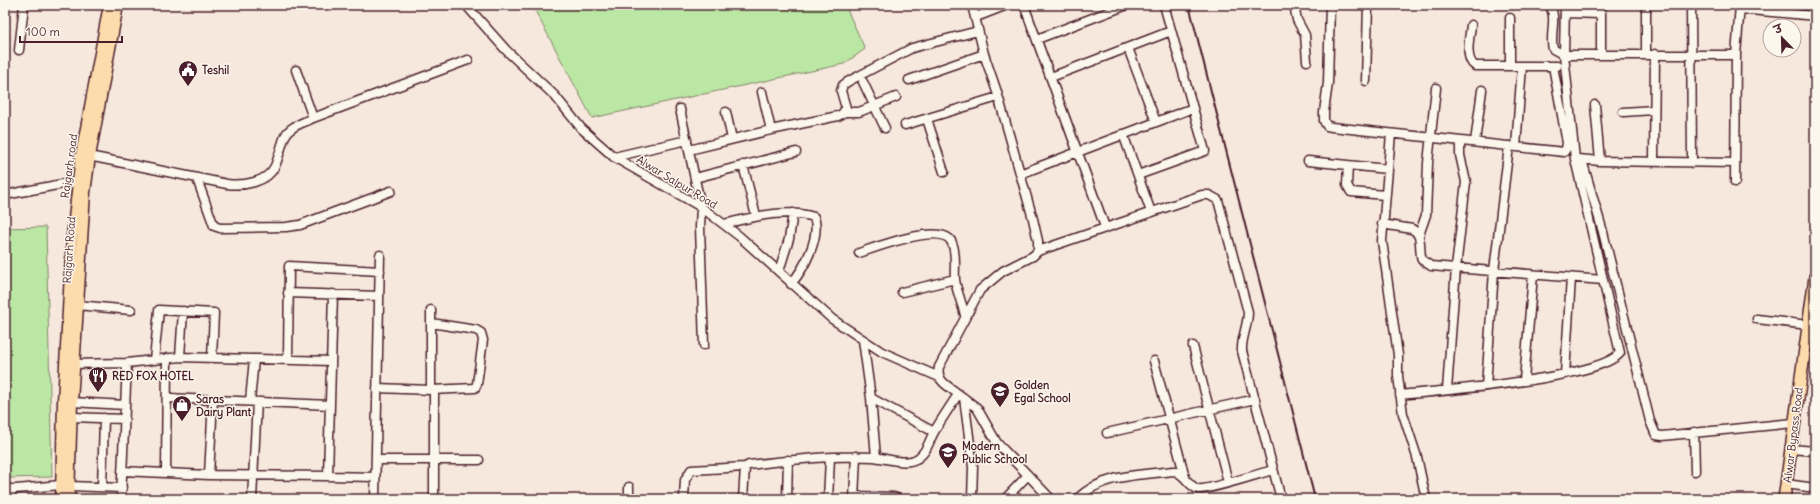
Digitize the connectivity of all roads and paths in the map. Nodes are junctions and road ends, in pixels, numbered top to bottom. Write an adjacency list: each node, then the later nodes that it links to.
1 (24, 5): 28 (street)
2 (109, 5): 77 (main road, Rajgarh road)
3 (118, 5): 77 (main road, Rajgarh Road)
4 (467, 5): 78 (street, Alwar Salpur Road)
5 (972, 5): 21 (street)
6 (1007, 5): 21 (street)
7 (1024, 5): 26 (street)
8 (1127, 5): 26 (street)
9 (1164, 5): 25 (street)
10 (1294, 5): 37 (street)
11 (1330, 5): 67 (street)
12 (1368, 5): 45 (street)
13 (1550, 5): 32 (street)
14 (1601, 5): 19 (street)
15 (1646, 5): 30 (street)
16 (1691, 5): 34 (street)
17 (1740, 7): 20 (street); 35 (street)
18 (1565, 9): 19 (street); 32 (street)
19 (1601, 14): 33 (street)
20 (1815, 16)
21 (976, 17): 24 (street)
22 (1510, 18): 38 (street)
23 (1471, 25): 38 (street)
24 (978, 31): 29 (street); 58 (street)
25 (1171, 31): 27 (street); 54 (street)
26 (1037, 40): 43 (street)
27 (1128, 48): 43 (street); 62 (street)
28 (19, 50)
29 (984, 54): 44 (street); 50 (street)
30 (1646, 54): 31 (street); 33 (street)
31 (1655, 54): 34 (street); 56 (street)
32 (1564, 55): 33 (street); 41 (street)
33 (1601, 55)
34 (1692, 55): 35 (street); 83 (street)
35 (1736, 55): 84 (street)
36 (468, 60): 60 (street)
37 (1307, 61)
38 (1510, 66): 39 (street)
39 (1522, 66): 40 (street); 73 (street)
40 (1553, 66): 41 (street); 73 (street)
41 (1565, 66): 79 (street)
42 (296, 70): 60 (street)
43 (1051, 77): 75 (street)
44 (909, 80)
45 (1366, 81)
46 (863, 82): 53 (street)
47 (1436, 88): 68 (street)
48 (1482, 90): 72 (street)
49 (762, 92): 65 (street)
50 (998, 97): 61 (street); 89 (street)
51 (896, 98): 53 (street)
52 (1594, 105): 81 (street)
53 (875, 106): 58 (street); 64 (street)
54 (1193, 108): 62 (street); 90 (street)
55 (680, 109): 70 (street)
56 (1654, 110): 59 (street); 82 (street)
57 (726, 112): 69 (street)
58 (845, 112): 65 (street)
59 (1623, 112)
60 (313, 118): 92 (street)
61 (927, 119): 63 (street); 88 (street)
62 (1156, 122): 66 (street)
63 (905, 125)
64 (885, 128)
65 (771, 130): 69 (street)
66 (1123, 134): 75 (street); 90 (street)
67 (1391, 134): 68 (street); 87 (street)
68 (1430, 138): 71 (street); 105 (street)
69 (732, 139): 74 (street)
70 (687, 140): 74 (street); 78 (street)
71 (1460, 142): 72 (street); 109 (street)
72 (1475, 142): 73 (street)
73 (1513, 146): 112 (street)
74 (689, 150): 91 (street)
75 (1078, 151): 89 (street); 104 (street)
76 (796, 152): 86 (street)
77 (86, 155): 92 (street); 93 (main road, Rajgarh road); 123 (main road, Rajgarh Road)
78 (614, 157): 98 (street, Alwar Salpur Road)
79 (1578, 159): 81 (street); 117 (street); 169 (street)
80 (1308, 161): 85 (street)
81 (1600, 161): 82 (street)
82 (1654, 161): 83 (street)
83 (1692, 163): 84 (street)
84 (1735, 163): 94 (street)
85 (1348, 165): 87 (street); 97 (street)
86 (743, 166): 91 (street); 101 (street)
87 (1387, 169): 97 (street)
88 (944, 172)
89 (1020, 174): 106 (street)
90 (1138, 175): 99 (street)
91 (695, 178): 98 (street)
92 (197, 179): 95 (street)
93 (78, 181): 96 (street); 143 (main road, Rajgarh road)
94 (1735, 182)
95 (392, 191)
96 (5, 195)
97 (1385, 195): 103 (street)
98 (701, 207): 102 (street, Alwar Salpur Road); 132 (street)
99 (1151, 212): 104 (street); 156 (street)
100 (793, 213): 101 (street); 111 (street); 118 (street)
101 (756, 216): 102 (street)
102 (724, 224): 111 (street, Alwar Salpur Road)
103 (1382, 224): 105 (street); 152 (street)
104 (1105, 227): 106 (street)
105 (1419, 235): 109 (street)
106 (1038, 251): 127 (street)
107 (858, 253): 116 (street)
108 (380, 255): 110 (street)
109 (1456, 268): 112 (street); 150 (street)
110 (380, 271): 120 (street); 122 (street)
111 (779, 271): 118 (street, Alwar Salpur Road)
112 (1494, 272): 113 (street); 147 (street)
113 (1532, 275): 115 (street); 146 (street)
114 (1815, 277): 130 (highway, Alwar Bypass Road)
115 (1571, 278): 117 (street); 144 (street)
116 (956, 280): 119 (street); 127 (street)
117 (1604, 280): 144 (street)
118 (792, 284): 131 (street, Alwar Salpur Road)
119 (902, 292)
120 (288, 293): 121 (street); 139 (street)
121 (333, 294): 122 (street); 140 (street)
122 (379, 296): 148 (street)
123 (77, 305): 124 (street); 143 (main road, Rajgarh Road)
124 (131, 310)
125 (431, 310): 129 (street)
126 (183, 311): 134 (street); 136 (street); 138 (street)
127 (965, 316): 145 (street)
128 (1757, 319): 130 (street)
129 (431, 323): 149 (street); 149 (street)
130 (1808, 325): 167 (highway, Alwar Bypass Road)
131 (863, 340): 145 (street, Alwar Salpur Road); 154 (street)
132 (704, 345)
133 (1193, 346): 162 (street)
134 (180, 357): 135 (street); 136 (street)
135 (167, 358): 138 (street); 153 (street)
136 (212, 358): 137 (street)
137 (254, 359): 139 (street); 158 (street)
138 (154, 360): 142 (street)
139 (288, 360): 140 (street)
140 (331, 361): 161 (street)
141 (1154, 361): 166 (street)
142 (126, 363): 143 (street); 160 (street)
143 (70, 364): 159 (main road, Rajgarh Road); 193 (main road, Rajgarh road)
144 (1565, 374): 146 (street)
145 (939, 377): 151 (street, Alwar Salpur Road)
146 (1524, 380): 147 (street)
147 (1486, 386): 150 (street)
148 (377, 388): 149 (street); 176 (street)
149 (432, 390): 177 (street)
150 (1447, 390): 152 (street)
151 (957, 392): 155 (street, Alwar Salpur Road); 168 (street)
152 (1400, 394): 218 (street)
153 (167, 398): 157 (street); 184 (street)
154 (871, 398): 168 (street); 174 (street)
155 (964, 398): 186 (street, Alwar Salpur Road); 213 (street)
156 (1254, 399): 162 (street); 181 (street)
157 (212, 400): 158 (street); 187 (street)
158 (254, 401): 161 (street); 185 (street)
159 (72, 402): 160 (street); 163 (main road, Rajgarh Road)
160 (125, 405): 165 (street)
161 (330, 406): 188 (street)
162 (1209, 410): 166 (street); 191 (street)
163 (72, 417): 164 (street); 193 (main road, Rajgarh Road)
164 (104, 418): 165 (street); 194 (street)
165 (124, 419): 182 (street)
166 (1170, 419): 170 (street); 190 (street)
167 (1794, 423): 169 (street); 171 (highway, Alwar Bypass Road)
168 (934, 432): 174 (street)
169 (1694, 432): 183 (street)
170 (1107, 433)
171 (1791, 448): 172 (street); 192 (highway, Alwar Bypass Road)
172 (1815, 451)
173 (856, 456): 174 (street); 175 (street); 199 (street)
174 (876, 457)
175 (830, 458): 179 (street); 211 (street)
176 (376, 460): 177 (street); 189 (street)
177 (434, 460): 178 (street); 206 (street)
178 (479, 460)
179 (788, 460): 180 (street); 210 (street)
180 (744, 467): 208 (street); 209 (street)
181 (1273, 470): 191 (street); 217 (street)
182 (122, 471): 184 (street); 196 (street)
183 (1695, 471)
184 (166, 472): 187 (street)
185 (253, 475): 187 (street); 188 (street); 204 (street)
186 (1028, 475): 214 (street); 215 (street, Alwar Salpur Road)
187 (209, 476)
188 (328, 476): 189 (street)
189 (375, 477): 205 (street)
190 (1185, 477): 191 (street); 216 (street)
191 (1228, 482)
192 (1786, 484): 197 (street); 219 (highway, Alwar Bypass Road)
193 (65, 485): 194 (street); 198 (street); 201 (main road, Rajgarh road); 202 (main road, Rajgarh Road)
194 (102, 487): 196 (street)
195 (629, 487): 207 (street)
196 (122, 488): 203 (street)
197 (1815, 488)
198 (8, 490): 200 (street)
199 (854, 498): 212 (street)
200 (11, 499)
201 (61, 499)
202 (69, 499)
203 (121, 499)
204 (252, 499)
205 (375, 499)
206 (434, 499)
207 (629, 499)
208 (684, 499)
209 (743, 499)
210 (786, 499)
211 (828, 499)
212 (898, 499)
213 (972, 499)
214 (1005, 499)
215 (1051, 499)
216 (1077, 499)
217 (1281, 499)
218 (1426, 499)
219 (1784, 499)

